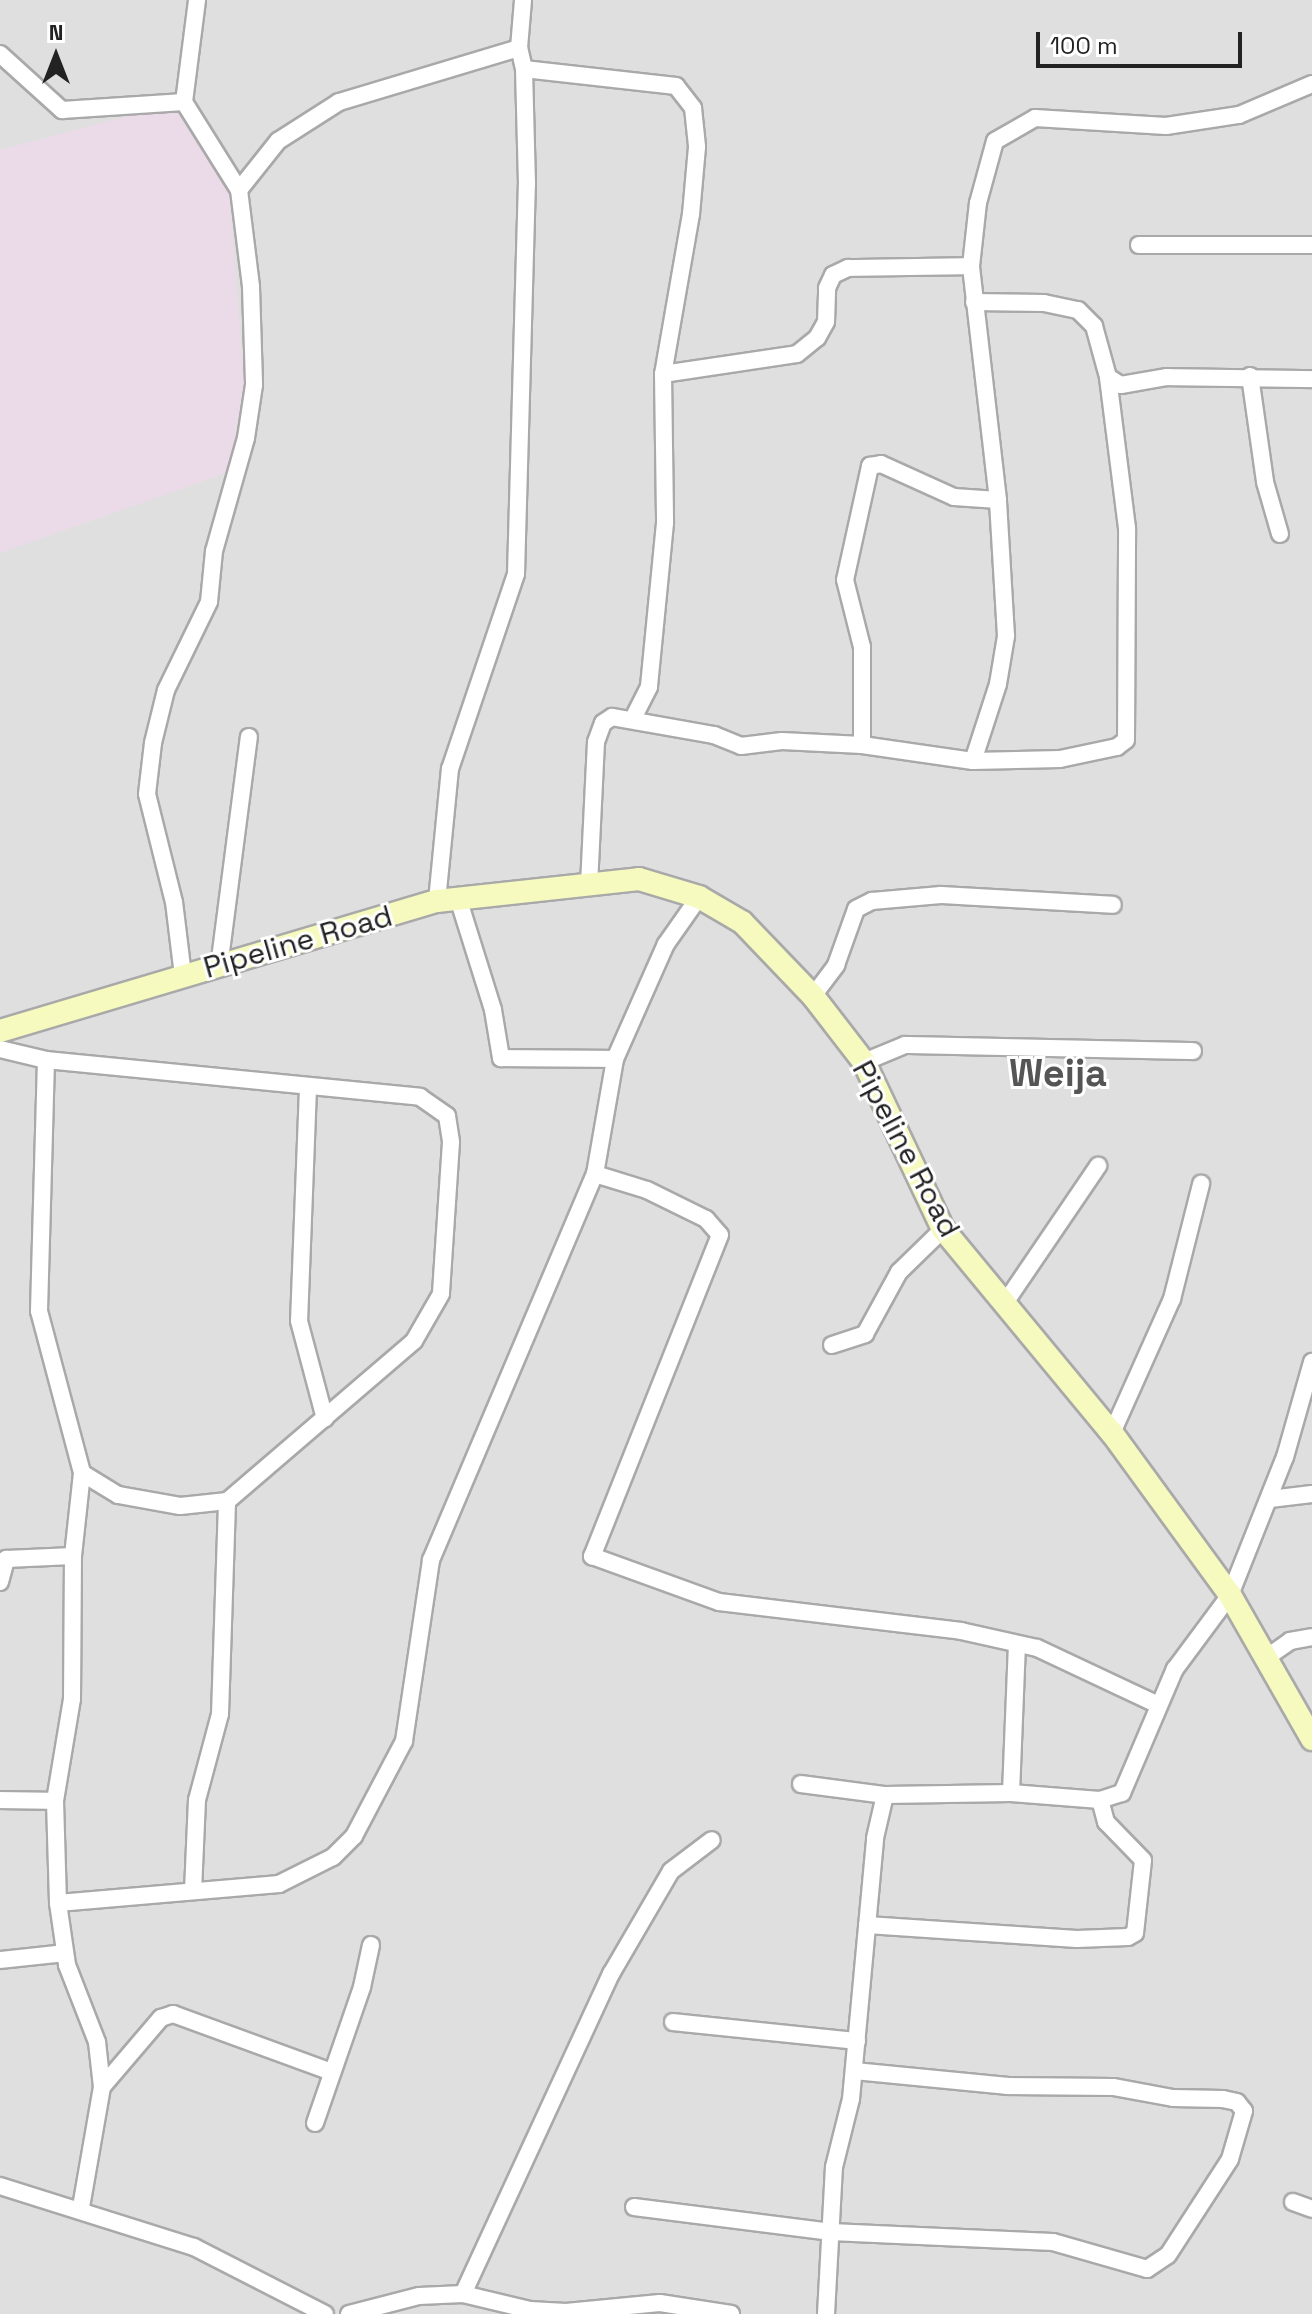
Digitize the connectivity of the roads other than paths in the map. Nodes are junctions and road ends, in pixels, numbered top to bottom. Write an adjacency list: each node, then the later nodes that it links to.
1 (197, 0): 7 (street)
2 (523, 0): 3 (street)
3 (519, 48): 5 (street); 8 (street)
4 (0, 54): 7 (street)
5 (524, 69): 13 (street); 25 (street)
6 (1312, 84): 11 (street)
7 (184, 102): 8 (street)
8 (239, 190): 28 (street)
9 (1139, 245): 10 (street)
10 (1312, 245)
11 (971, 266): 12 (street); 13 (street)
12 (974, 302): 15 (street); 17 (street)
13 (663, 374): 19 (street)
14 (1250, 376): 15 (street); 16 (street); 18 (street)
15 (1108, 377): 22 (street)
16 (1312, 379)
17 (998, 500): 21 (street); 22 (street)
18 (1280, 534)
19 (633, 719): 21 (street); 23 (street)
20 (249, 737): 27 (street)
21 (862, 745): 22 (street)
22 (973, 761)
23 (589, 885): 24 (street, Pipeline Road); 25 (street, Pipeline Road)
24 (699, 897): 29 (street, Pipeline Road); 33 (street)
25 (447, 900): 27 (street, Pipeline Road); 33 (street)
26 (1113, 905): 29 (street)
27 (219, 967): 28 (street, Pipeline Road)
28 (183, 975): 30 (street, Pipeline Road)
29 (813, 996): 35 (street, Pipeline Road)
30 (0, 1031)
31 (0, 1049): 34 (street)
32 (1193, 1051): 35 (street)
33 (615, 1059): 38 (street)
34 (46, 1060): 36 (street); 46 (street)
35 (864, 1062): 40 (street, Pipeline Road)
36 (308, 1088): 44 (street); 44 (street)
37 (1098, 1166): 41 (street)
38 (595, 1174): 55 (street); 66 (street)
39 (1201, 1184): 45 (street)
40 (943, 1229): 41 (street, Pipeline Road); 42 (street)
41 (1005, 1303): 45 (street, Pipeline Road)
42 (832, 1345)
43 (1312, 1362): 48 (street)
44 (325, 1419): 49 (street)
45 (1112, 1433): 53 (street, Pipeline Road)
46 (82, 1473): 49 (street); 50 (street)
47 (1312, 1494): 48 (street)
48 (1270, 1499): 53 (street)
49 (227, 1501): 66 (street)
50 (73, 1556): 51 (street); 64 (street)
51 (3, 1557): 52 (street)
52 (0, 1582)
53 (1230, 1595): 56 (street, Pipeline Road); 57 (street)
54 (1312, 1637): 56 (street)
55 (1017, 1645): 57 (street); 60 (street)
56 (1266, 1658): 58 (street, Pipeline Road)
57 (1156, 1704): 63 (street)
58 (1312, 1739)
59 (801, 1784): 61 (street)
60 (1011, 1793): 61 (street); 63 (street)
61 (885, 1795): 68 (street)
62 (0, 1800): 64 (street)
63 (1100, 1800): 68 (street)
64 (55, 1801): 67 (street)
65 (712, 1840): 84 (street)
66 (193, 1891): 67 (street)
67 (58, 1903): 70 (street)
68 (867, 1925): 73 (street)
69 (371, 1945): 74 (street)
70 (65, 1953): 71 (street); 76 (street)
71 (0, 1960)
72 (673, 2022): 73 (street)
73 (857, 2041): 75 (street)
74 (329, 2071): 76 (street); 77 (street)
75 (855, 2071): 83 (street); 83 (street)
76 (102, 2087): 80 (street)
77 (315, 2123)
78 (0, 2186): 80 (street)
79 (1293, 2202): 82 (street)
80 (81, 2207): 86 (street)
81 (634, 2207): 83 (street)
82 (1312, 2209)
83 (831, 2232): 89 (street)
84 (463, 2294): 85 (street); 87 (street)
85 (658, 2309): 88 (street)
86 (325, 2314)
87 (349, 2314)
88 (731, 2314)
89 (826, 2314)

